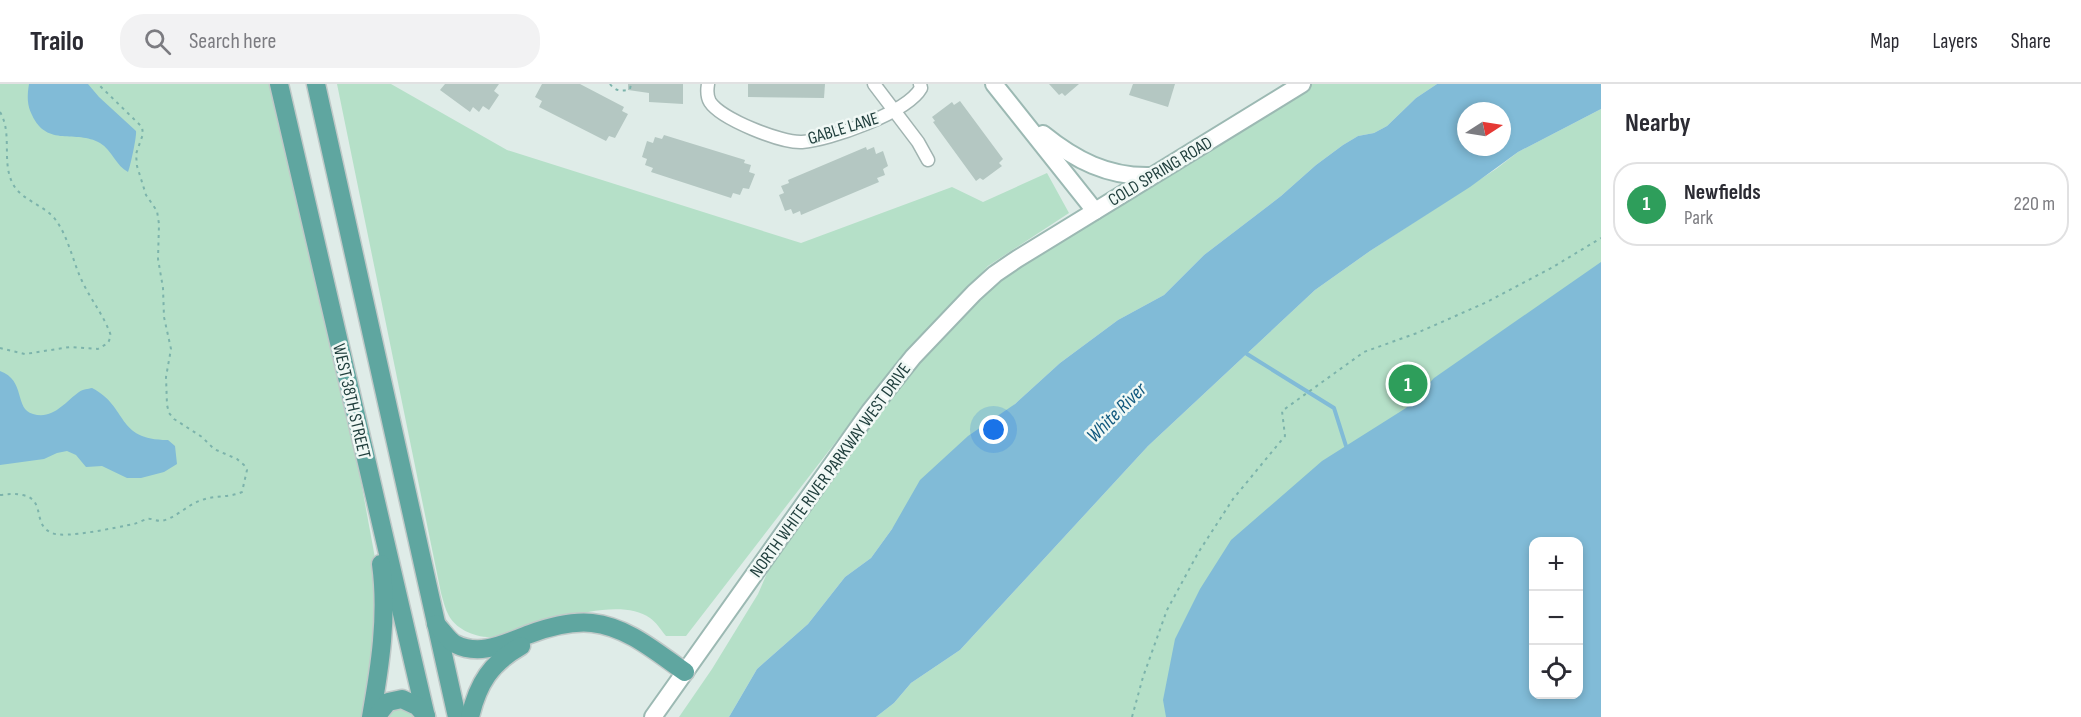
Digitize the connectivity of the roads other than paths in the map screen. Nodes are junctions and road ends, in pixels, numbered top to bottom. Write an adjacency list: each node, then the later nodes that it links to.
1 (279, 84): 13 (main road, WEST 38TH STREET)
2 (316, 84): 14 (main road, WEST 38TH STREET)
3 (708, 84): 8 (street, GABLE LANE)
4 (874, 84): 8 (street, GABLE LANE)
5 (920, 84): 8 (street, GABLE LANE)
6 (994, 84): 9 (street, COLD SPRING ROAD)
7 (1302, 84): 11 (street, COLD SPRING ROAD)
8 (895, 112): 10 (street, GABLE LANE)
9 (1017, 112): 11 (street); 12 (street, COLD SPRING ROAD)
10 (928, 160)
11 (1153, 176): 12 (street, COLD SPRING ROAD)
12 (1095, 211): 16 (street, NORTH WHITE RIVER PARKWAY WEST DRIVE)
13 (372, 488): 17 (main road); 18 (main road, WEST 38TH STREET)
14 (435, 623): 15 (main road); 19 (main road, WEST 38TH STREET)
15 (565, 625): 16 (main road); 20 (main road)
16 (685, 672): 21 (street, NORTH WHITE RIVER PARKWAY WEST DRIVE)
17 (373, 717): 18 (main road)
18 (426, 717)
19 (457, 717)
20 (470, 717)
21 (653, 717)

